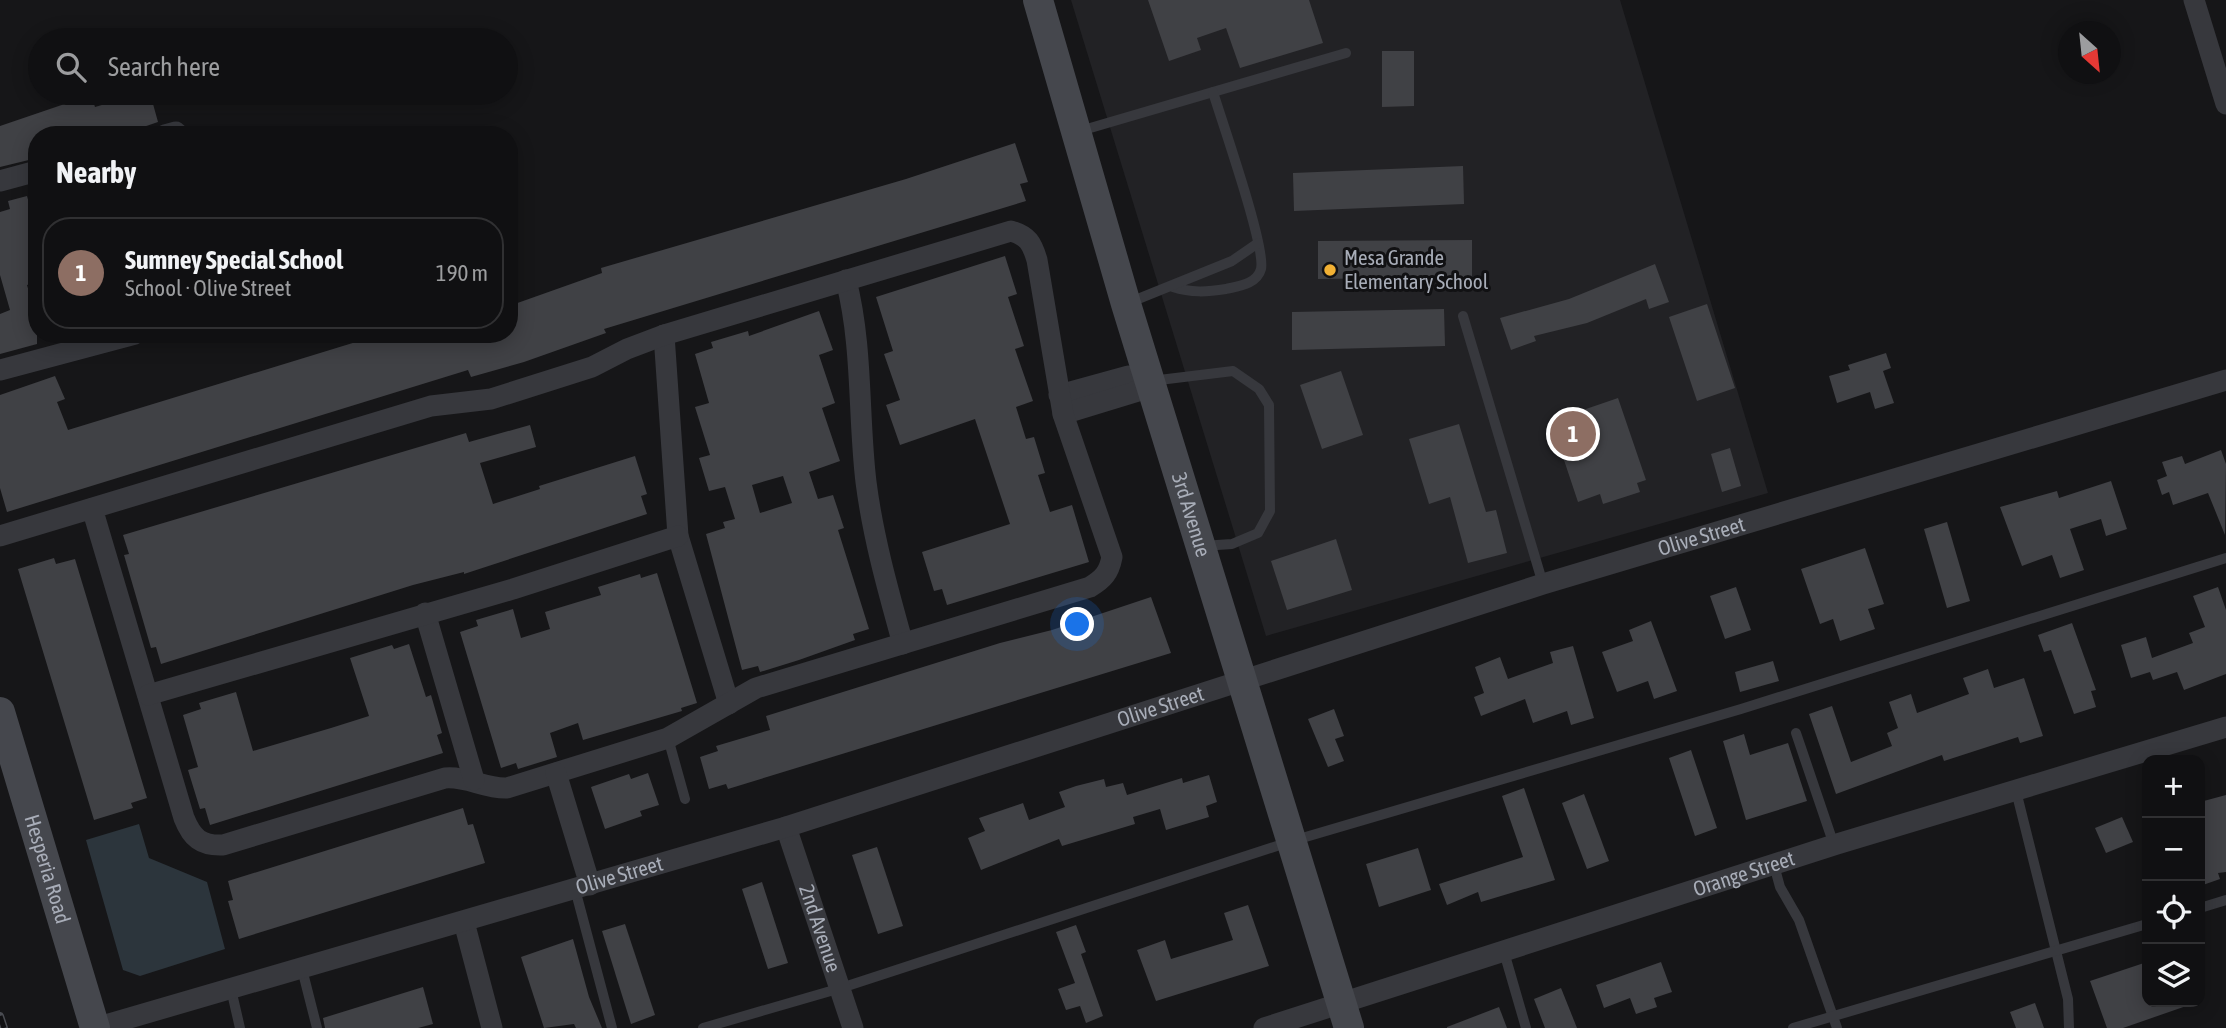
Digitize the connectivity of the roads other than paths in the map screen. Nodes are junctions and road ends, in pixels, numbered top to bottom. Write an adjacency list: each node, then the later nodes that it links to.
1 (1038, 0): 6 (street, 3rd Avenue)
2 (2194, 0): 5 (street)
3 (1346, 53): 4 (lane)
4 (1213, 92): 6 (lane); 9 (lane)
5 (2226, 104)
6 (1077, 132): 12 (street, 3rd Avenue)
7 (28, 173): 8 (street)
8 (0, 181)
9 (1258, 243): 11 (lane); 11 (lane)
10 (846, 281): 14 (street); 19 (street); 27 (street)
11 (1173, 287): 12 (lane)
12 (1126, 304): 18 (street, 3rd Avenue)
13 (1463, 316): 25 (lane)
14 (664, 335): 20 (street); 22 (street)
15 (101, 343): 16 (street)
16 (0, 370)
17 (2226, 380): 25 (street, Olive Street)
18 (1150, 381): 19 (street); 23 (street, 3rd Avenue); 23 (lane)
19 (1061, 405): 27 (street)
20 (92, 508): 21 (street); 29 (street)
21 (0, 536)
22 (678, 536): 26 (street); 30 (street)
23 (1202, 546): 28 (street, 3rd Avenue)
24 (2226, 558): 40 (lane)
25 (1543, 584): 28 (street, Olive Street)
26 (425, 613): 29 (street); 36 (street)
27 (903, 644): 30 (street)
28 (1242, 680): 39 (street, Olive Street); 40 (street, 3rd Avenue)
29 (148, 695): 36 (street)
30 (729, 704): 34 (street)
31 (0, 712): 55 (street, Hesperia Road)
32 (2226, 727): 37 (street, Orange Street)
33 (1796, 733): 41 (lane)
34 (668, 738): 35 (street); 38 (lane)
35 (556, 773): 36 (street); 43 (street)
36 (474, 780)
37 (2016, 791): 41 (street, Orange Street); 48 (lane)
38 (685, 799)
39 (786, 827): 43 (street, Olive Street); 51 (street, 2nd Avenue)
40 (1292, 841): 51 (lane); 53 (street, 3rd Avenue)
41 (1834, 845): 42 (street, Orange Street)
42 (1774, 865): 49 (street, Orange Street); 54 (lane)
43 (583, 887): 46 (street, Olive Street); 59 (lane)
44 (2226, 900): 45 (lane)
45 (2205, 906)
46 (464, 922): 50 (street, Olive Street); 58 (street)
47 (2142, 924): 48 (lane)
48 (2057, 950): 54 (lane); 66 (lane)
49 (1504, 952): 53 (street, Orange Street); 63 (lane)
50 (302, 969): 52 (street, Olive Street); 57 (lane)
51 (841, 988): 60 (lane); 61 (street, 2nd Avenue)
52 (231, 989): 55 (street, Olive Street); 56 (lane)
53 (1346, 1016): 62 (street, Orange Street)
54 (1832, 1017): 64 (lane); 65 (lane)
55 (95, 1028)
56 (240, 1028)
57 (317, 1028)
58 (492, 1028)
59 (612, 1028)
60 (703, 1028)
61 (853, 1028)
62 (1264, 1028)
63 (1526, 1028)
64 (1793, 1028)
65 (1837, 1028)
66 (2069, 1028)

